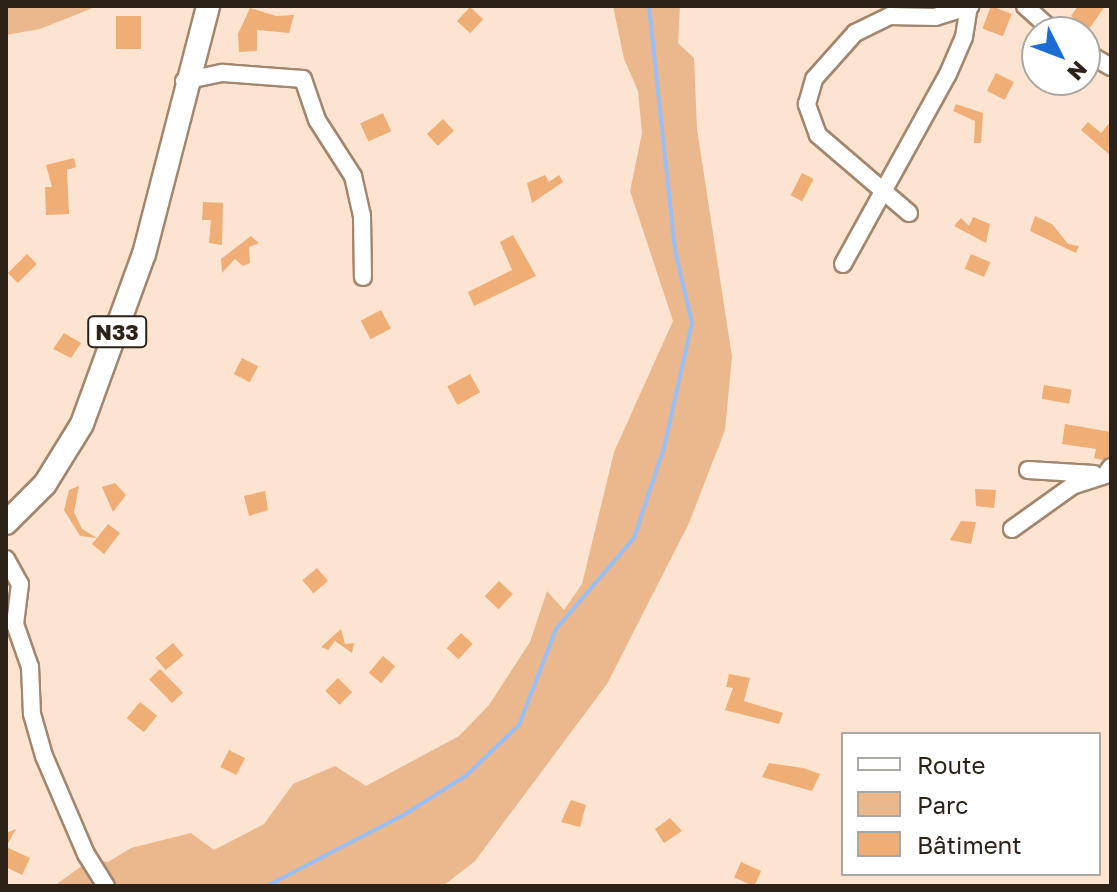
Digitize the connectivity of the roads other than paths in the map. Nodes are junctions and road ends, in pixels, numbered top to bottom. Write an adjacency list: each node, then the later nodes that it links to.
1 (208, 6): 3 (main road, N33)
2 (970, 6): 4 (street); 4 (street)
3 (184, 81): 7 (street); 10 (main road, N33)
4 (883, 189): 5 (street); 6 (street)
5 (909, 213)
6 (843, 264)
7 (363, 277)
8 (1028, 470): 9 (street)
9 (1109, 473): 11 (street)
10 (6, 523)
11 (1012, 529)
12 (6, 559): 13 (street)
13 (106, 886)

